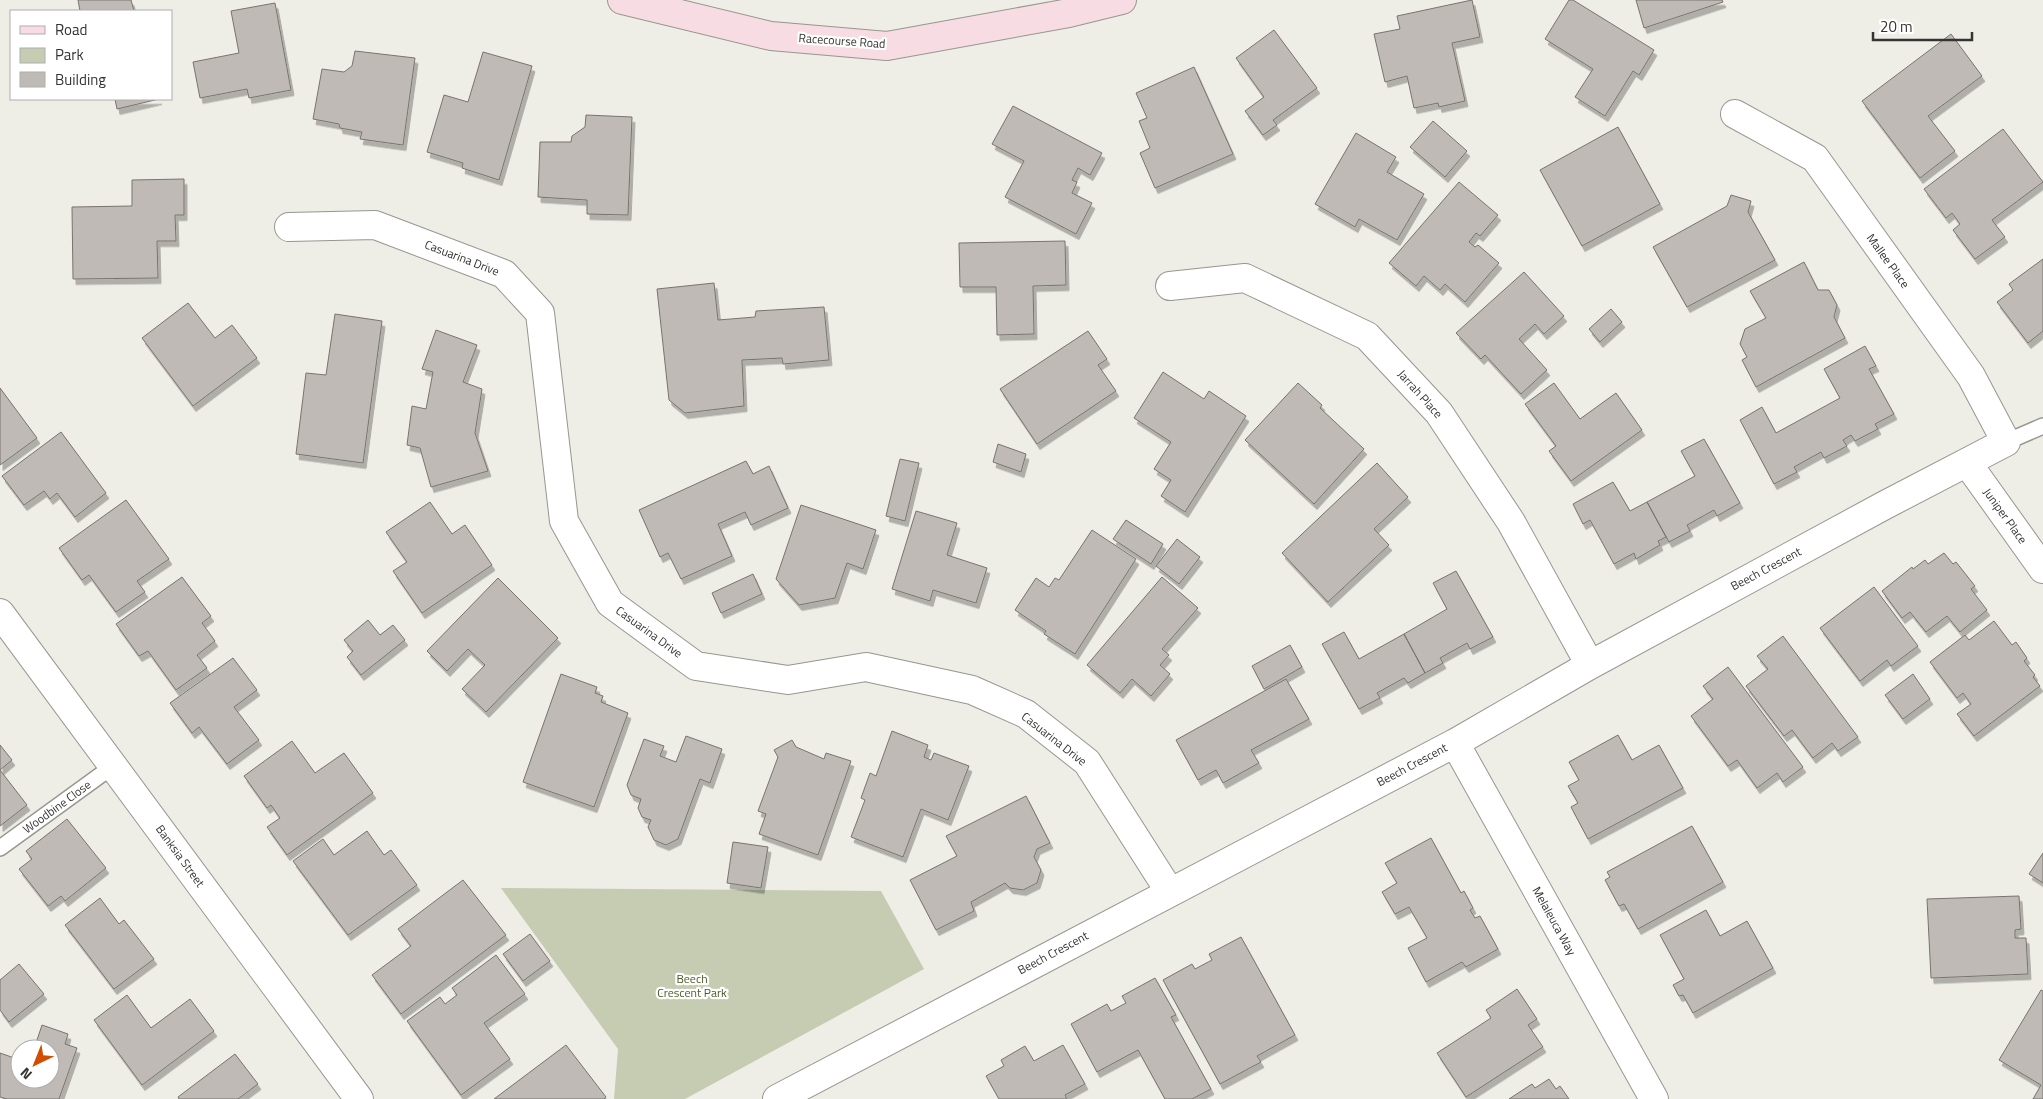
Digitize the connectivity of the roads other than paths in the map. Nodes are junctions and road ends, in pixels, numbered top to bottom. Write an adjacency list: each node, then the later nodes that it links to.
1 (622, 0): 2 (street, Racecourse Road)
2 (1122, 0)
3 (1735, 114): 7 (street, Mallee Place)
4 (289, 227): 15 (street, Casuarina Drive)
5 (1170, 286): 11 (street, Jarrah Place)
6 (2043, 426): 7 (lane, Beech Crescent)
7 (2006, 442): 8 (street, Beech Crescent)
8 (1968, 464): 9 (street, Juniper Place); 11 (street, Beech Crescent)
9 (2043, 568)
10 (0, 613): 13 (street, Banksia Street)
11 (1590, 665): 12 (street, Beech Crescent)
12 (1455, 743): 15 (street, Beech Crescent); 18 (street, Melaleuca Way)
13 (113, 766): 14 (lane, Woodbine Close); 16 (street, Banksia Street)
14 (0, 848)
15 (1170, 892): 17 (street, Beech Crescent)
16 (359, 1099)
17 (778, 1099)
18 (1654, 1099)

